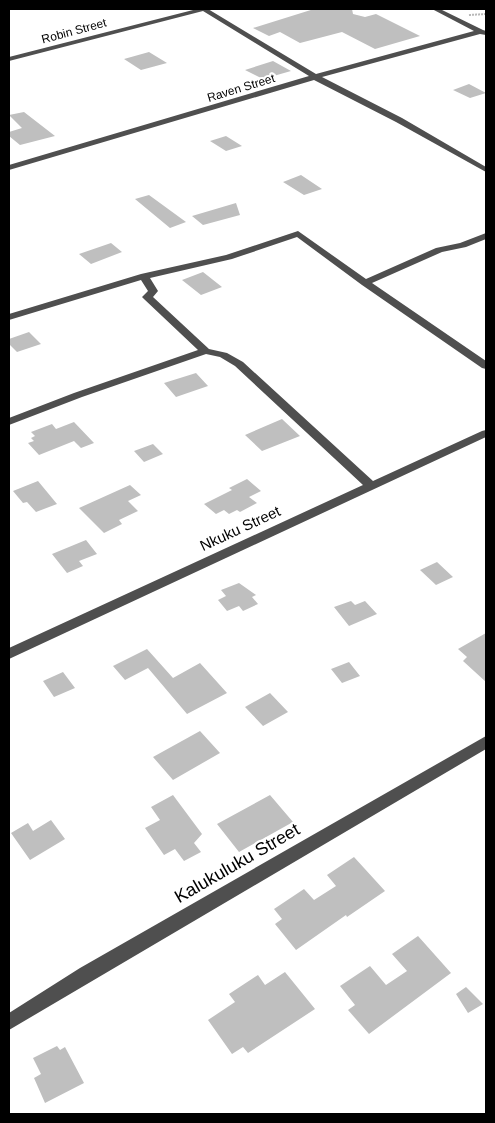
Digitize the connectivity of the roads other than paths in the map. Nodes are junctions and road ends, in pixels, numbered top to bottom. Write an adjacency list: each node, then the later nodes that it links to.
1 (204, 9): 4 (street, Robin Street); 5 (street)
2 (435, 9): 3 (street)
3 (484, 33): 5 (street, Raven Street)
4 (9, 59)
5 (315, 77): 6 (street, Raven Street); 7 (street)
6 (9, 168)
7 (486, 170)
8 (486, 236): 10 (street)
9 (144, 276): 10 (street); 11 (street); 12 (street)
10 (365, 283): 13 (street)
11 (9, 316)
12 (205, 351): 14 (street); 16 (street)
13 (486, 366)
14 (9, 422)
15 (486, 433): 16 (street, Nkuku Street)
16 (370, 485): 17 (street, Nkuku Street)
17 (9, 654)
18 (486, 742): 19 (street, Kalukuluku Street)
19 (9, 1022)

